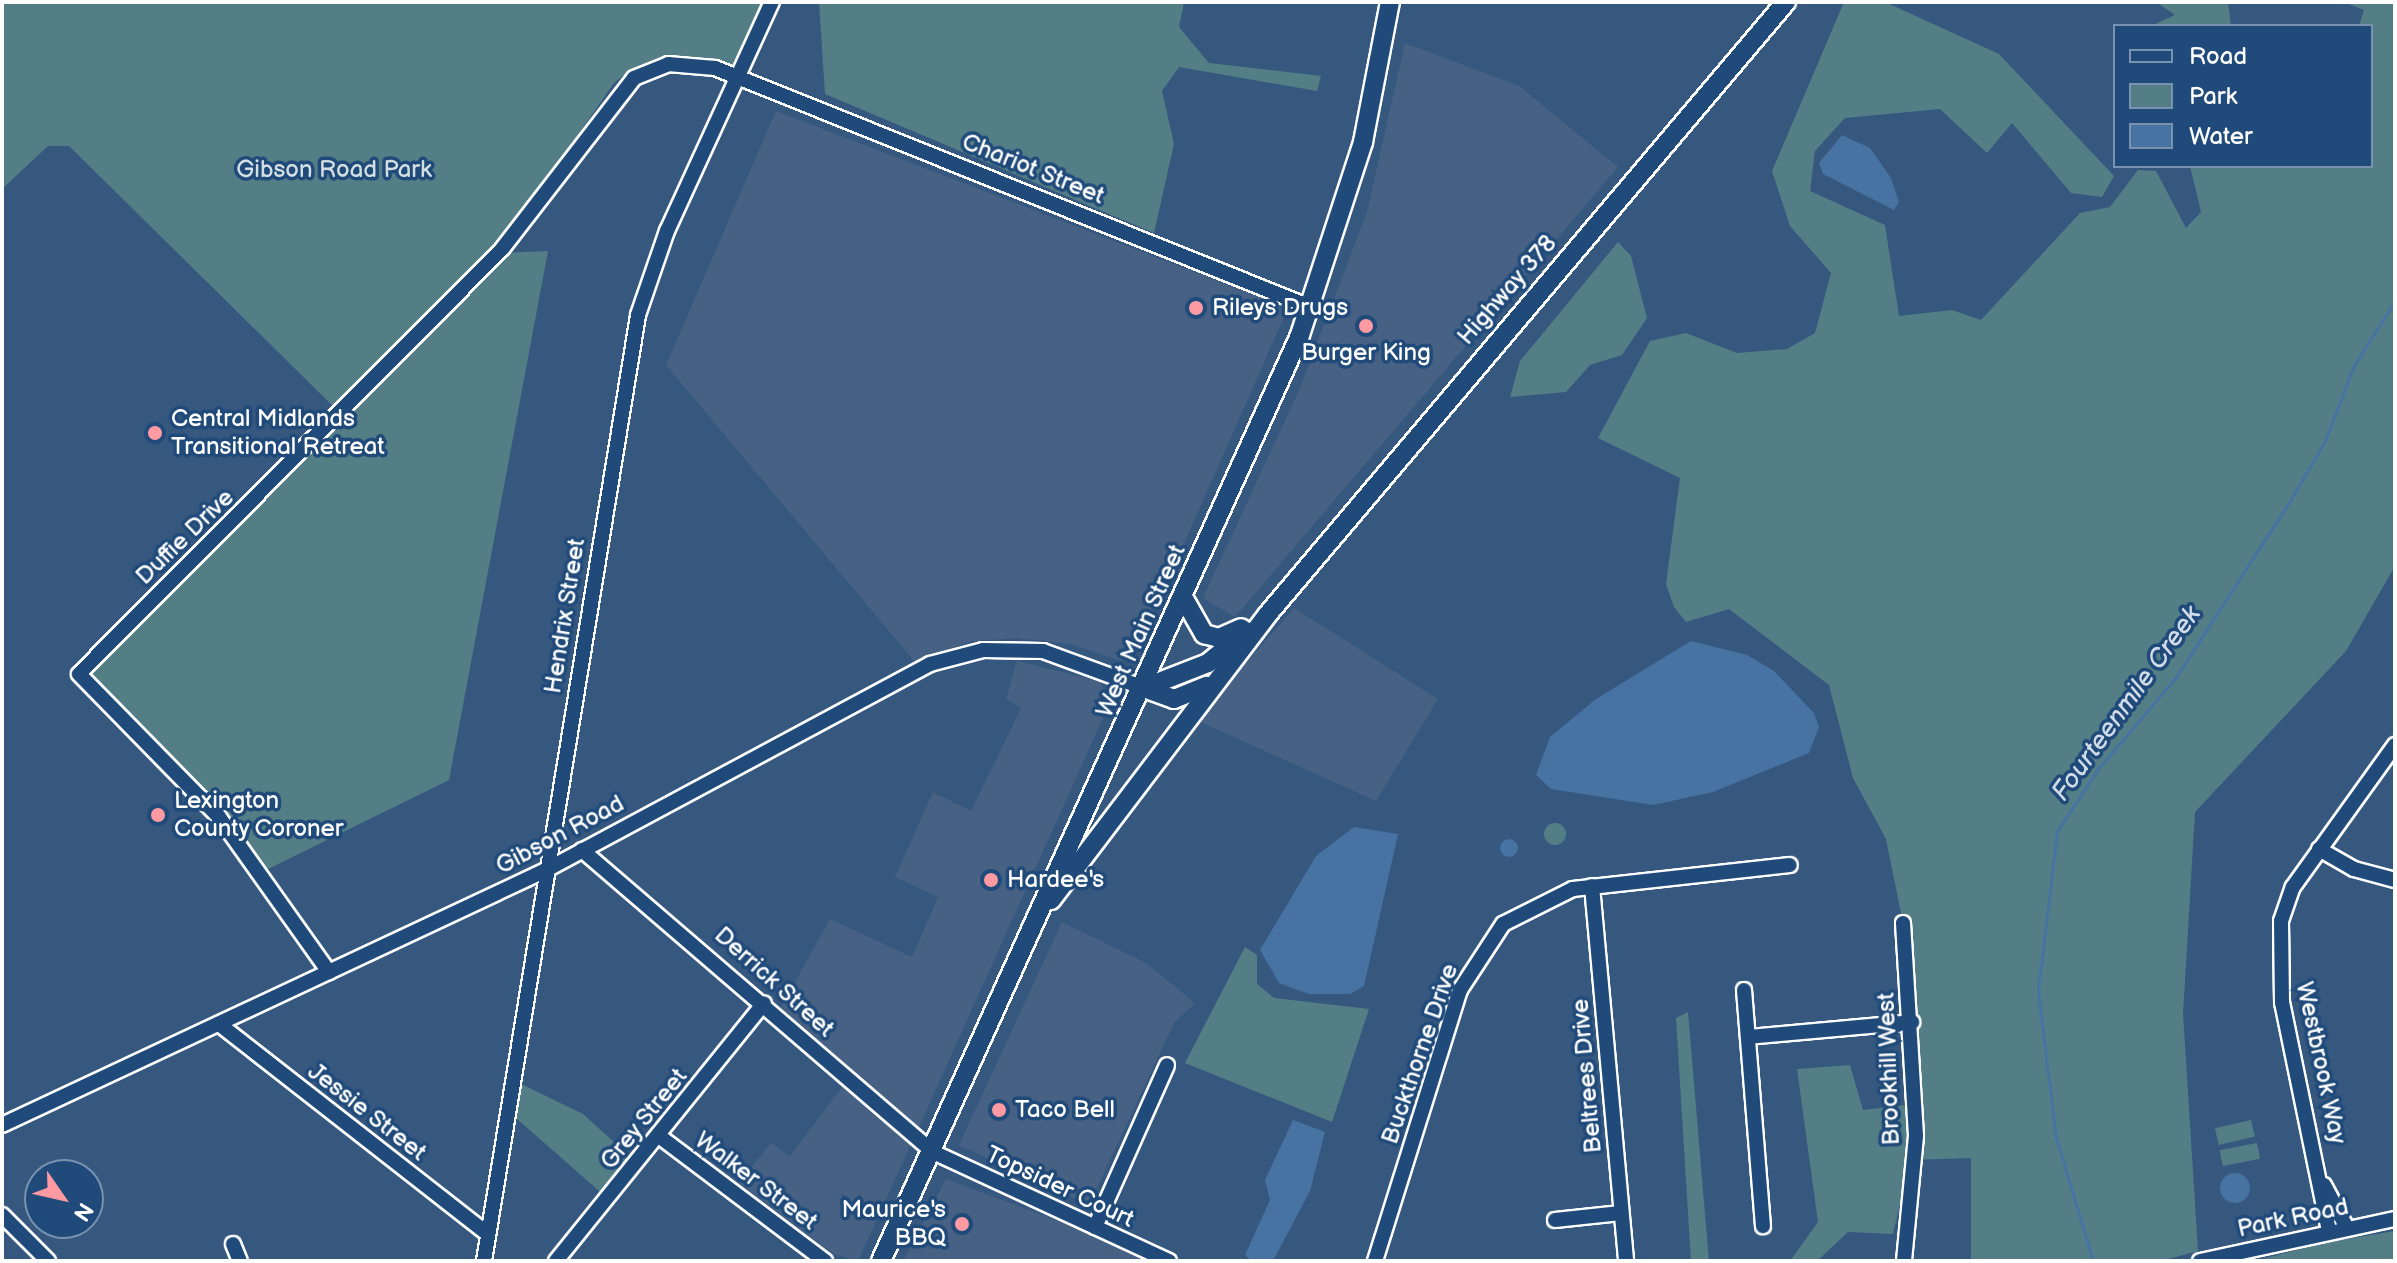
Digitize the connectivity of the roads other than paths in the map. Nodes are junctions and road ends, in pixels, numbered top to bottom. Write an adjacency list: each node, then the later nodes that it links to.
1 (772, 2): 4 (street, Hendrix Street)
2 (1390, 2): 5 (main road, West Main Street)
3 (1786, 2): 7 (main road, Highway 378)
4 (737, 77): 5 (street, Chariot Street); 14 (street, Hendrix Street); 19 (street, Duffie Drive)
5 (1310, 307): 6 (main road, West Main Street)
6 (1183, 597): 7 (main road); 9 (main road, West Main Street)
7 (1268, 614): 8 (main road); 9 (main road)
8 (1221, 675): 9 (main road); 17 (main road)
9 (1144, 688): 12 (street, Gibson Road); 17 (main road, West Main Street)
10 (2395, 745): 11 (street, Westbrook Way)
11 (2319, 849): 15 (street); 29 (street, Westbrook Way)
12 (582, 850): 14 (street, Gibson Road); 21 (street, Derrick Street)
13 (1790, 865): 16 (street, Buckthorne Drive)
14 (546, 870): 19 (street, Gibson Road); 38 (street, Hendrix Street)
15 (2395, 880)
16 (1592, 886): 30 (street, Beltrees Drive); 47 (street, Buckthorne Drive)
17 (1045, 904): 28 (main road, West Main Street)
18 (1903, 923): 22 (street, Brookhill West)
19 (329, 972): 23 (street, Gibson Road)
20 (1744, 990): 24 (street)
21 (764, 1003): 27 (street, Grey Street); 28 (street, Derrick Street)
22 (1912, 1022): 24 (street); 49 (street, Brookhill West)
23 (219, 1024): 26 (street, Gibson Road); 38 (street, Jessie Street)
24 (1748, 1037): 34 (street)
25 (1167, 1065): 35 (street)
26 (2, 1125)
27 (659, 1136): 43 (street, Grey Street); 44 (street, Walker Street)
28 (933, 1152): 35 (street, Topsider Court); 45 (main road, West Main Street)
29 (2324, 1185): 36 (street, Westbrook Way); 37 (street, Westbrook Way)
30 (1621, 1213): 33 (street); 48 (street, Beltrees Drive)
31 (2, 1215): 40 (street)
32 (2395, 1219): 36 (street, Park Road)
33 (1555, 1220)
34 (1763, 1226)
35 (1095, 1227): 46 (street, Topsider Court)
36 (2347, 1228): 37 (street, Park Road)
37 (2329, 1231): 50 (street, Park Road)
38 (488, 1234): 42 (street, Hendrix Street)
39 (233, 1244): 41 (street)
40 (48, 1261)
41 (240, 1261)
42 (484, 1261)
43 (556, 1261)
44 (825, 1261)
45 (881, 1261)
46 (1169, 1261)
47 (1375, 1261)
48 (1626, 1261)
49 (1904, 1261)
50 (2200, 1261)

